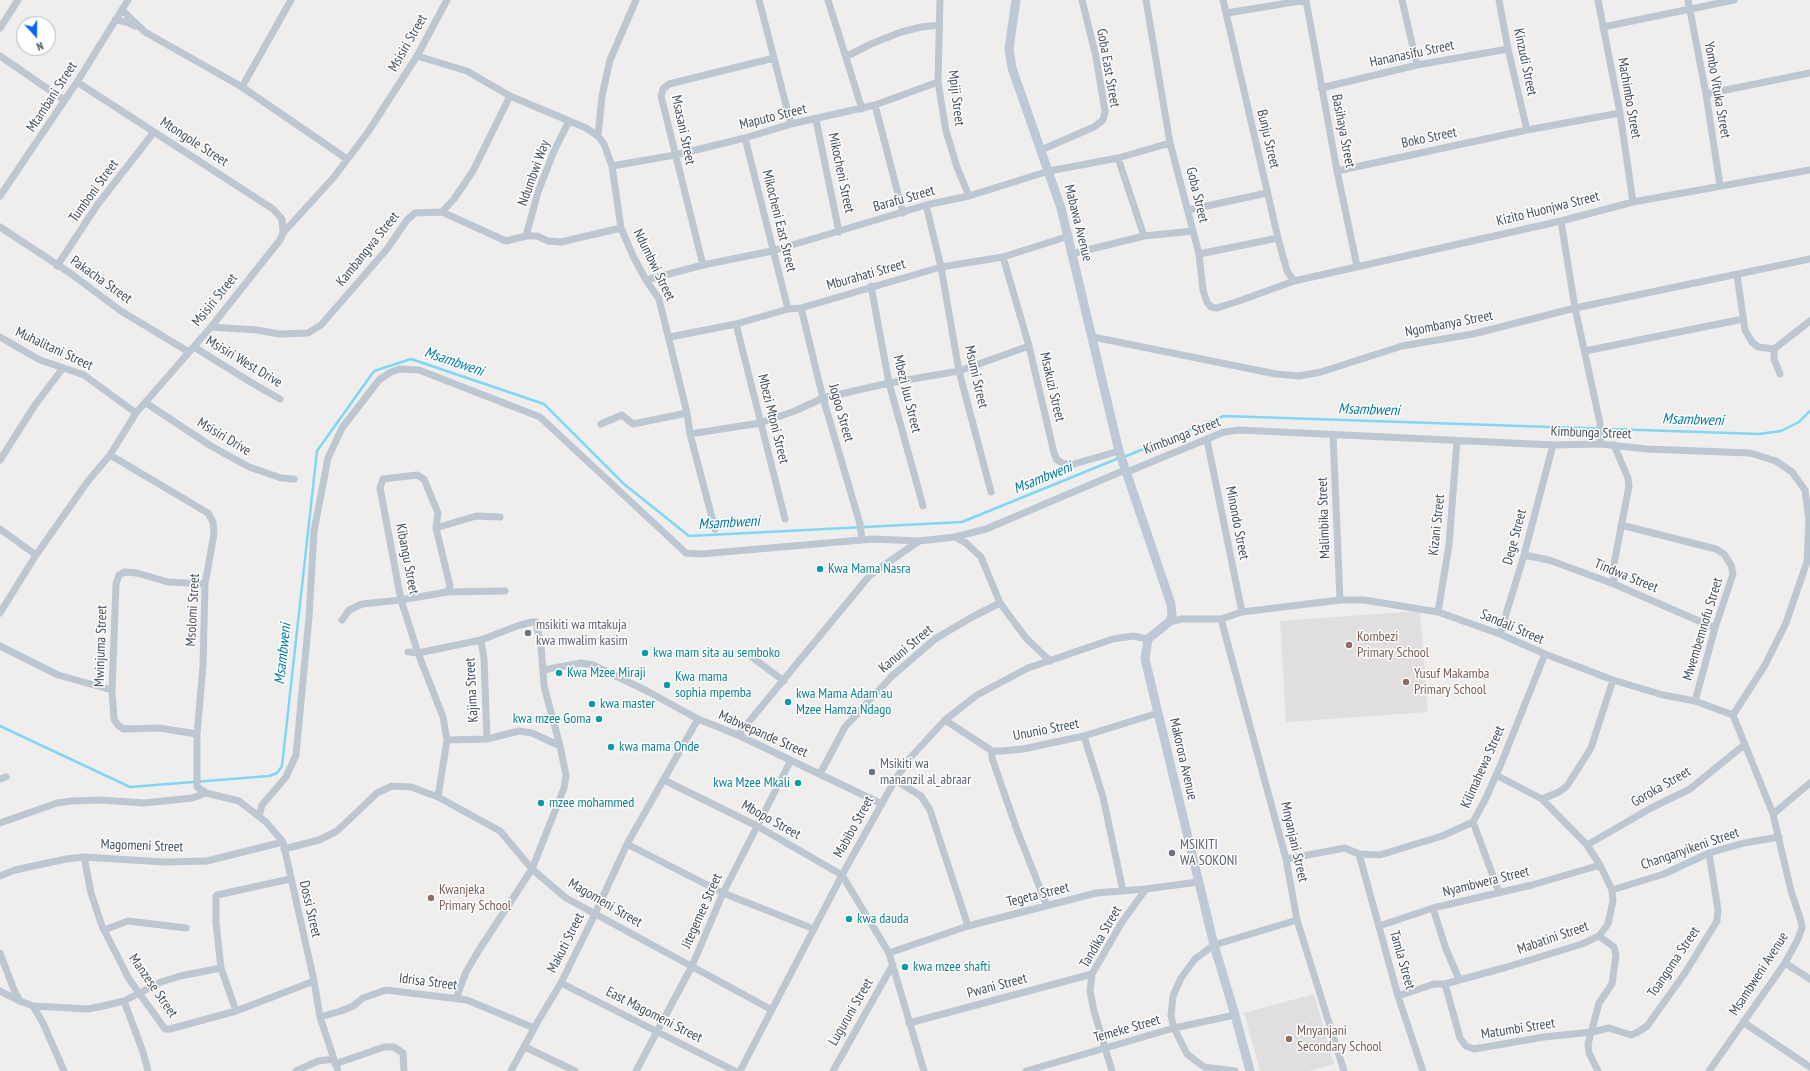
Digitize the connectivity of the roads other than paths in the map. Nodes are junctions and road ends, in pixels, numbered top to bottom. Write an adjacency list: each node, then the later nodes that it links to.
1 (18, 0): 25 (street)
2 (128, 0): 19 (street, Mtambani Street)
3 (291, 0): 36 (street)
4 (447, 0): 29 (street, Msisiri Street)
5 (636, 0): 49 (street)
6 (759, 0): 31 (street)
7 (828, 0): 30 (street)
8 (940, 0): 23 (street, Mpiji Street)
9 (1016, 0): 52 (street, Mabawa Avenue)
10 (1082, 0): 52 (street, Goba East Street)
11 (1146, 0): 51 (street, Goba Street)
12 (1223, 0): 21 (street, Bunju Street)
13 (1306, 0): 21 (street); 37 (street, Basihaya Street)
14 (1402, 0): 32 (street)
15 (1499, 0): 27 (street, Kinzudi Street)
16 (1598, 0): 24 (street, Machimbo Street)
17 (1688, 0): 20 (street, Yombo Vituka Street)
18 (1734, 0): 20 (street)
19 (122, 10): 22 (street, Mtambani Street); 26 (street)
20 (1690, 10): 24 (street); 38 (street, Yombo Vituka Street)
21 (1227, 13): 61 (street, Bunju Street)
22 (115, 20): 26 (street); 34 (street, Mtambani Street)
23 (939, 25): 30 (street); 35 (street, Mpiji Street)
24 (1603, 27): 43 (street, Machimbo Street)
25 (0, 28)
26 (145, 32): 36 (street)
27 (1508, 49): 32 (street, Hananasifu Street); 47 (street, Kinzudi Street)
28 (0, 56): 40 (street)
29 (417, 56): 39 (street); 55 (street, Msisiri Street)
30 (847, 56): 42 (street)
31 (774, 58): 46 (street); 53 (street, Msasani Street)
32 (1417, 65): 37 (street, Hananasifu Street)
33 (1810, 73): 38 (street)
34 (77, 82): 40 (street, Mtambani Street); 48 (street, Mtongole Street)
35 (938, 82): 41 (street, Maputo Street); 63 (street, Mpiji Street)
36 (242, 87): 55 (street)
37 (1321, 88): 59 (street, Basihaya Street)
38 (1706, 94): 60 (street, Yombo Vituka Street)
39 (510, 96): 45 (street); 67 (street)
40 (64, 100): 62 (street, Mtambani Street)
41 (875, 105): 42 (street, Maputo Street); 68 (street)
42 (862, 109): 44 (street, Maputo Street)
43 (1620, 113): 47 (street, Boko Street); 64 (street, Machimbo Street)
44 (816, 120): 46 (street, Maputo Street); 74 (street, Mikocheni Street)
45 (569, 121): 49 (street); 75 (street, Ndumbwi Way)
46 (791, 124): 50 (street, Maputo Street)
47 (1527, 130): 59 (street, Boko Street)
48 (154, 132): 73 (street, Mtongole Street); 85 (street, Tumboni Street)
49 (598, 136): 56 (street, Ndumbwi Street)
50 (745, 138): 53 (street, Maputo Street); 79 (street, Mikocheni East Street)
51 (1170, 143): 54 (street, Barafu Street); 66 (street, Goba Street)
52 (1041, 150): 58 (street, Mabawa Avenue)
53 (675, 155): 56 (street, Maputo Street); 84 (street, Msasani Street)
54 (1118, 158): 58 (street, Barafu Street); 77 (street)
55 (347, 159): 73 (street, Msisiri Street)
56 (612, 166): 71 (street, Ndumbwi Street)
57 (1810, 170): 60 (street, Kizito Huonjwa Street)
58 (1049, 171): 63 (street, Barafu Street); 76 (street, Mabawa Avenue)
59 (1337, 171): 86 (street, Basihaya Street)
60 (1720, 185): 64 (street, Kizito Huonjwa Street)
61 (1267, 193): 66 (street); 78 (street, Bunju Street)
62 (0, 196)
63 (969, 196): 65 (street, Barafu Street)
64 (1633, 202): 69 (street, Kizito Huonjwa Street)
65 (926, 205): 68 (street, Barafu Street); 87 (street, Msumi Street)
66 (1188, 210): 72 (street, Goba Street)
67 (442, 212): 75 (street, Kambangwa Street); 98 (street, Kambangwa Street)
68 (903, 213): 74 (street, Barafu Street)
69 (1562, 221): 86 (street, Kizito Huonjwa Street); 93 (street)
70 (0, 227): 85 (street, Pakacha Street)
71 (621, 228): 75 (street, Kambangwa Street); 89 (street, Ndumbwi Street)
72 (1193, 231): 77 (street); 81 (street, Goba Street)
73 (284, 232): 98 (street, Msisiri Street)
74 (839, 232): 79 (street, Barafu Street)
75 (526, 236)
76 (1069, 236): 80 (street, Mabawa Avenue); 82 (street, Mburahati Street)
77 (1144, 236): 80 (street)
78 (1278, 238): 81 (street); 90 (street, Bunju Street)
79 (772, 251): 84 (street, Barafu Street); 94 (street, Mikocheni East Street)
80 (1071, 254): 100 (street, Mabawa Avenue)
81 (1199, 254): 90 (street, Goba Street)
82 (1003, 257): 87 (street, Mburahati Street); 102 (street, Msakuzi Street)
83 (1810, 259): 88 (street, Ngombanya Street)
84 (703, 265): 89 (street, Barafu Street)
85 (57, 266): 103 (street, Pakacha Street)
86 (1357, 266): 90 (street, Kizito Huonjwa Street)
87 (941, 267): 91 (street, Mburahati Street); 107 (street, Msumi Street)
88 (1737, 275): 93 (street, Ngombanya Street); 95 (street)
89 (646, 280): 101 (street, Ndumbwi Street)
90 (1294, 281)
91 (871, 286): 92 (street, Mburahati Street); 109 (street, Mbezi Juu Street)
92 (802, 308): 94 (street, Mburahati Street); 111 (street, Jogoo Street)
93 (1575, 308): 100 (street, Ngombanya Street); 105 (street)
94 (788, 309): 97 (street, Mburahati Street)
95 (1742, 319): 104 (street); 105 (street)
96 (1810, 321): 104 (street)
97 (736, 324): 101 (street, Mburahati Street); 115 (street, Mbezi Mtoni Street)
98 (211, 327): 103 (street, Msisiri Street)
99 (0, 337): 106 (street, Muhalitani Street)
100 (1093, 337): 124 (street, Mabawa Avenue)
101 (670, 338): 114 (street, Ndumbwi Street)
102 (1029, 346): 107 (street); 124 (street, Msakuzi Street)
103 (191, 349): 110 (street, Msisiri West Drive); 112 (street, Msisiri Street)
104 (1774, 349): 108 (street)
105 (1585, 351): 121 (street)
106 (63, 368): 113 (street, Muhalitani Street); 126 (street)
107 (959, 371): 109 (street); 129 (street, Msumi Street)
108 (1780, 374)
109 (889, 383): 111 (street); 130 (street, Mbezi Juu Street)
110 (280, 398)
111 (823, 398): 115 (street); 137 (street, Jogoo Street)
112 (146, 403): 113 (street, Msisiri Street); 128 (street, Msisiri Drive)
113 (136, 413): 125 (street, Msisiri Street)
114 (687, 413): 116 (street); 117 (street, Ndumbwi Street)
115 (760, 423): 117 (street); 132 (street, Mbezi Mtoni Street)
116 (601, 424)
117 (690, 434): 136 (street, Ndumbwi Street)
118 (1333, 434): 119 (street, Kimbunga Street); 120 (street, Kimbunga Street); 148 (street, Malimbika Street)
119 (1207, 440): 127 (street, Kimbunga Street); 150 (street, Minondo Street)
120 (1457, 441): 122 (street, Kimbunga Street); 151 (street, Kizani Street)
121 (1600, 444): 122 (street, Kimbunga Street); 123 (street, Kimbunga Street)
122 (1553, 445): 141 (street, Dege Street)
123 (1614, 445): 133 (street); 142 (street, Kimbunga Street)
124 (1120, 453): 127 (street, Mabawa Avenue)
125 (110, 454): 140 (street, Msisiri Street); 143 (street, Msolomi Street)
126 (0, 460)
127 (1126, 469): 138 (street, Kimbunga Street); 155 (street)
128 (294, 479)
129 (991, 492)
130 (923, 506)
131 (500, 517): 134 (street)
132 (785, 519)
133 (1621, 525): 144 (street); 156 (street, Mwembemnofu Street)
134 (436, 528): 146 (street, Kibangu Street); 147 (street, Kibangu Street)
135 (0, 529): 140 (street)
136 (715, 529)
137 (862, 536): 139 (street, Kimbunga Street); 195 (street, Kimbunga Street)
138 (955, 537): 139 (street, Kimbunga Street); 149 (street)
139 (919, 541): 167 (street)
140 (36, 555): 152 (street, Msisiri Street)
141 (1524, 555): 144 (street, Tindwa Street); 157 (street, Dege Street)
142 (1808, 562): 172 (street, Kimbunga Street)
143 (205, 584): 169 (street, Mwinjuma Street); 175 (street, Msolomi Street)
144 (1614, 584): 156 (street, Tindwa Street)
145 (505, 591): 146 (street)
146 (447, 592): 147 (street)
147 (401, 600): 154 (street); 162 (street, Kibangu Street)
148 (1340, 600): 150 (street, Sandali Street); 151 (street, Sandali Street)
149 (1000, 603): 165 (street); 184 (street, Kanuni Street)
150 (1242, 612): 153 (street, Sandali Street)
151 (1438, 612): 157 (street, Sandali Street)
152 (0, 613)
153 (1221, 619): 155 (street, Sandali Street); 206 (street, Mnyanjani Street)
154 (342, 620)
155 (1169, 622): 158 (street)
156 (1715, 628): 170 (street, Mwembemnofu Street)
157 (1500, 634): 163 (street, Sandali Street)
158 (1148, 639): 165 (street, Mabibo Street); 171 (street, Makorora Avenue)
159 (481, 640): 162 (street); 166 (street); 178 (street, Kajima Street)
160 (0, 646): 169 (street)
161 (408, 652): 162 (street)
162 (418, 653): 179 (street, Kibangu Street)
163 (1545, 654): 168 (street, Sandali Street); 185 (street, Kilimahewa Street)
164 (753, 658): 167 (street)
165 (1050, 661): 174 (street, Mabibo Street)
166 (543, 670): 173 (street, Mabwepande Street); 181 (street)
167 (784, 680): 176 (street)
168 (1613, 680): 170 (street, Sandali Street); 192 (street)
169 (112, 690): 175 (street, Mwinjuma Street)
170 (1695, 701): 172 (street, Sandali Street)
171 (1158, 713): 177 (street, Ununio Street); 212 (street, Makorora Avenue)
172 (1733, 715): 180 (street)
173 (698, 719): 176 (street, Mabwepande Street); 186 (street, Makuti Street)
174 (945, 720): 182 (street); 187 (street, Mabibo Street)
175 (197, 734): 189 (street, Msolomi Street)
176 (738, 735): 183 (street, Mabwepande Street)
177 (1084, 736): 182 (street, Ununio Street); 215 (street)
178 (487, 738): 179 (street); 181 (street)
179 (447, 740): 191 (street, Kibangu Street)
180 (1744, 745): 194 (street); 201 (street, Goroka Street)
181 (560, 746): 208 (street)
182 (992, 751): 218 (street)
183 (791, 760): 184 (street, Mabwepande Street); 198 (street, Jitegemee Street)
184 (820, 774): 193 (street, Mabwepande Street)
185 (1496, 775): 192 (street, Mabatini Street); 196 (street, Kilimahewa Street)
186 (664, 780): 198 (street, Mbopo Street); 200 (street, Makuti Street)
187 (895, 780): 193 (street, Mabibo Street); 222 (street)
188 (1810, 783): 194 (street)
189 (197, 787): 190 (street, Dossi Street)
190 (206, 793): 195 (street, Dossi Street); 197 (street, Dossi Street)
191 (438, 797): 202 (street, Magomeni Street); 208 (street, Magomeni Street)
192 (1542, 799): 201 (street, Mabatini Street)
193 (882, 804): 209 (street, Mabibo Street)
194 (1773, 814): 199 (street, Msambweni Avenue)
195 (259, 816): 202 (street, Dossi Street)
196 (1472, 822): 204 (street, Kilimahewa Street); 216 (street)
197 (0, 823)
198 (757, 826): 209 (street, Mbopo Street); 217 (street, Jitegemee Street)
199 (1779, 837): 203 (street, Changanyikeni Street); 225 (street, Msambweni Avenue)
200 (627, 844): 217 (street); 220 (street, Makuti Street)
201 (1587, 845): 207 (street, Mabatini Street)
202 (284, 846): 205 (street, Magomeni Street); 211 (street, Dossi Street)
203 (1709, 853): 214 (street, Changanyikeni Street); 259 (street, Toangoma Street)
204 (1359, 854): 206 (street, Kilimahewa Street); 223 (street, Tamla Street)
205 (84, 857): 210 (street, Magomeni Street); 228 (street, Manzese Street)
206 (1286, 859): 221 (street, Mnyanjani Street)
207 (1600, 865): 214 (street, Mabatini Street); 216 (street, Nyambwera Street)
208 (532, 869): 220 (street, Magomeni Street); 246 (street)
209 (842, 875): 227 (street, Mabibo Street); 231 (street)
210 (0, 876)
211 (290, 879): 236 (street); 240 (street, Dossi Street)
212 (1198, 882): 213 (street, Tegeta Street); 230 (street, Makorora Avenue)
213 (1146, 889): 215 (street, Tegeta Street); 237 (street, Tandika Street)
214 (1612, 890): 229 (street, Mabatini Street)
215 (1123, 891): 218 (street, Tegeta Street)
216 (1499, 892): 219 (street, Nyambwera Street)
217 (723, 893): 227 (street); 234 (street, Jitegemee Street)
218 (1047, 906): 222 (street, Tegeta Street)
219 (1433, 908): 223 (street, Nyambwera Street); 238 (street)
220 (595, 914): 234 (street, Magomeni Street); 241 (street, Makuti Street)
221 (1297, 920): 230 (street); 279 (street, Mnyanjani Street)
222 (968, 926): 231 (street, Tegeta Street)
223 (1378, 926): 245 (street, Tamla Street)
224 (186, 928): 228 (street)
225 (1802, 928): 226 (street); 233 (street, Msambweni Avenue)
226 (1810, 928)
227 (814, 929): 250 (street, Mabibo Street)
228 (104, 930): 244 (street, Manzese Street)
229 (1599, 936): 238 (street, Mabatini Street); 259 (street)
230 (1214, 945): 252 (street, Makorora Avenue); 257 (street)
231 (889, 953): 235 (street)
232 (0, 954): 248 (street)
233 (1785, 963): 239 (street); 254 (street, Msambweni Avenue)
234 (692, 966): 250 (street, Magomeni Street); 258 (street, Jitegemee Street)
235 (892, 966): 255 (street); 273 (street, Luguruni Street)
236 (221, 968): 244 (street); 251 (street)
237 (1092, 974): 255 (street, Pwani Street); 261 (street, Tandika Street)
238 (1459, 979): 242 (street, Mabatini Street)
239 (1810, 979)
240 (314, 981): 251 (street, Manzese Street); 253 (street, Dossi Street)
241 (561, 983): 256 (street, Makuti Street); 258 (street, East Magomeni Street)
242 (1445, 984): 245 (street, Mabatini Street); 259 (street, Matumbi Street)
243 (0, 992): 248 (street)
244 (139, 993): 247 (street); 251 (street, Manzese Street)
245 (1398, 996): 280 (street, Tamla Street)
246 (456, 999): 253 (street, Idrisa Street); 256 (street, Idrisa Street)
247 (124, 1001): 249 (street); 265 (street)
248 (20, 1002): 249 (street)
249 (34, 1006): 264 (street)
250 (772, 1010): 272 (street, Mabibo Street)
251 (236, 1011)
252 (1235, 1015): 257 (street, Temeke Street); 278 (street, Makorora Avenue)
253 (320, 1017): 262 (street, Dossi Street)
254 (1743, 1022): 263 (street); 282 (street, Msambweni Avenue)
255 (909, 1023): 274 (street)
256 (534, 1028): 260 (street, Makuti Street)
257 (1174, 1028): 261 (street, Temeke Street); 277 (street)
258 (656, 1031): 270 (street, Jitegemee Street); 271 (street, East Magomeni Street)
259 (1592, 1032): 281 (street)
260 (525, 1047): 268 (street, Makuti Street); 269 (street)
261 (1104, 1049): 275 (street, Temeke Street); 276 (street, Tandika Street)
262 (336, 1065): 266 (street); 267 (street)
263 (1810, 1067)
264 (64, 1071)
265 (148, 1071)
266 (296, 1071)
267 (404, 1071)
268 (511, 1071)
269 (575, 1071)
270 (636, 1071)
271 (735, 1071)
272 (740, 1071)
273 (833, 1071)
274 (924, 1071)
275 (1026, 1071)
276 (1112, 1071)
277 (1235, 1071)
278 (1250, 1071)
279 (1342, 1071)
280 (1424, 1071)
281 (1598, 1071)
282 (1709, 1071)

